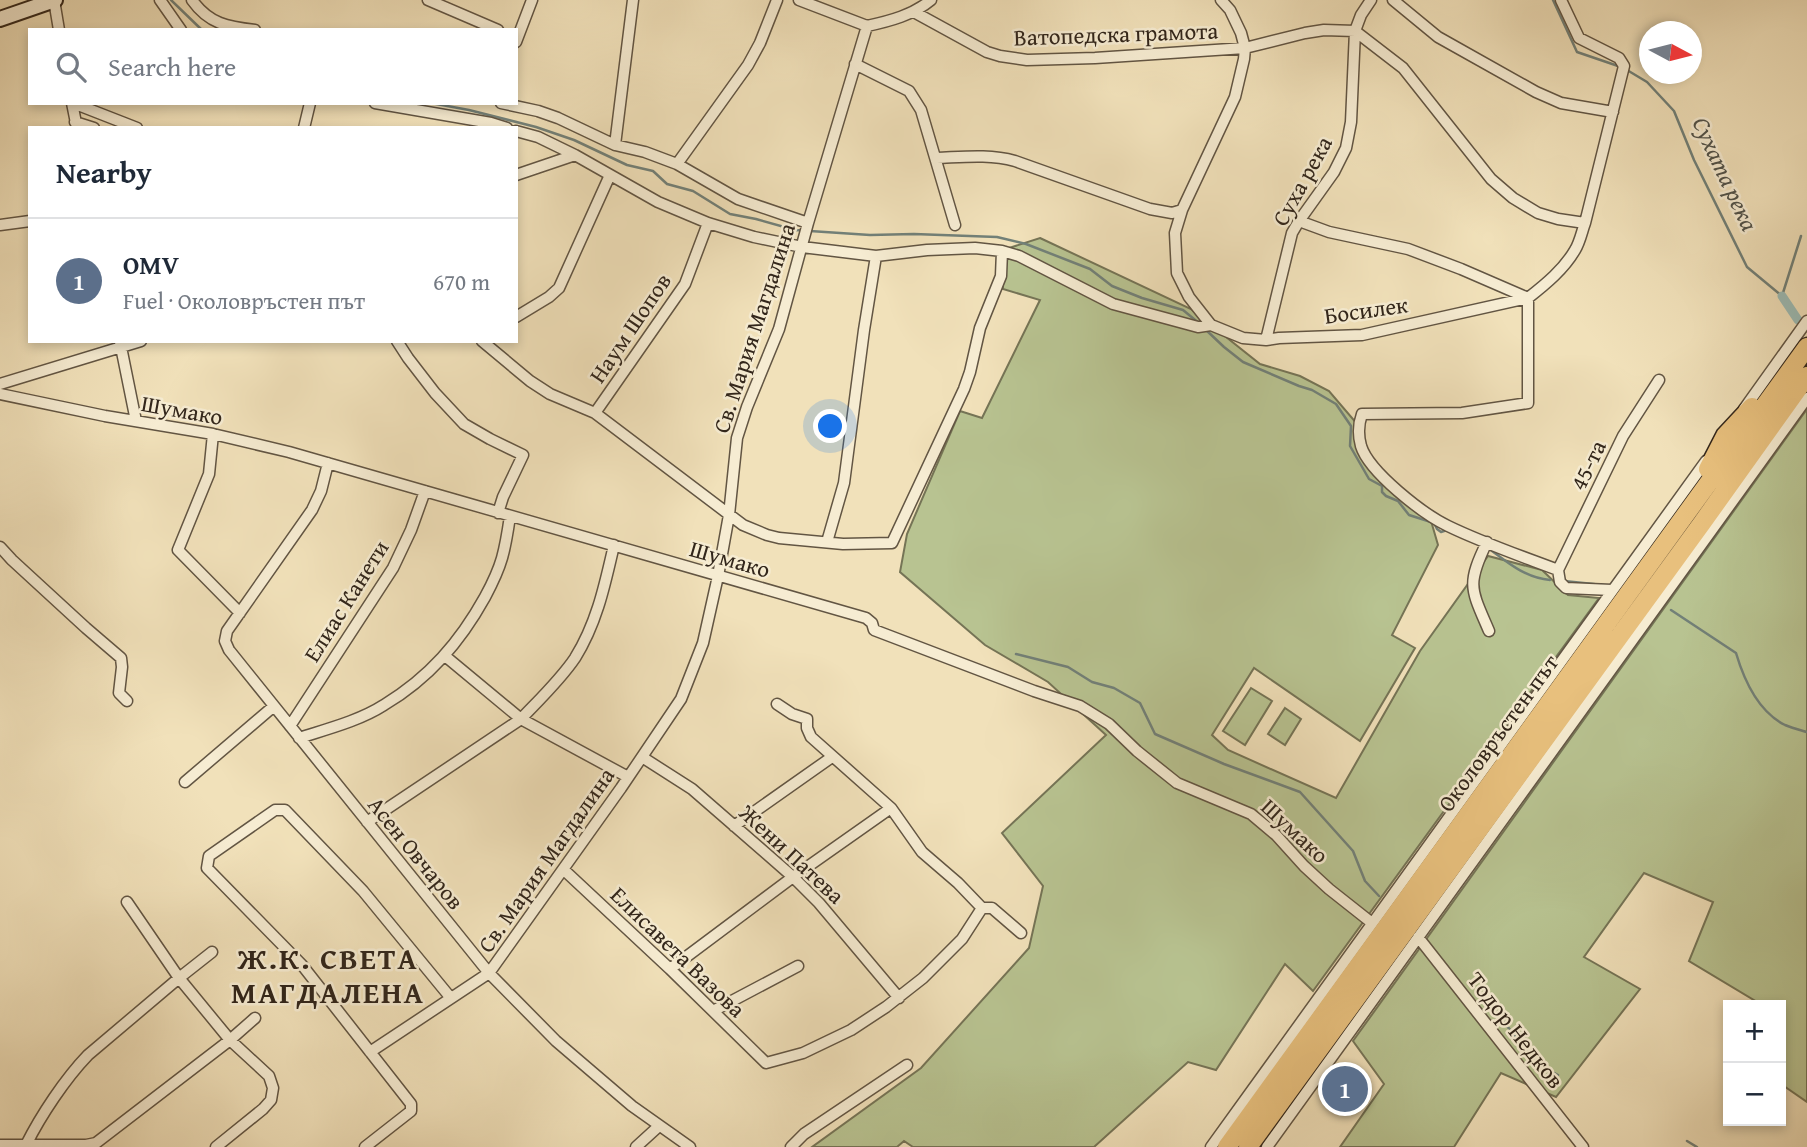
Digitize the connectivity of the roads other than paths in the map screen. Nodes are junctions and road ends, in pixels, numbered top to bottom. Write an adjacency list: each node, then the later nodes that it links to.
1 (55, 0): 15 (street); 17 (street)
2 (160, 0): 18 (street)
3 (192, 0): 19 (street)
4 (428, 0): 20 (street)
5 (532, 0): 22 (street)
6 (633, 0): 36 (street)
7 (777, 0): 39 (street)
8 (799, 0): 16 (street)
9 (932, 0): 14 (street)
10 (1221, 0): 23 (street)
11 (1371, 0): 21 (street, Суха река)
12 (1393, 0): 30 (street)
13 (1561, 0): 30 (street, Босилек)
14 (914, 12): 16 (street); 23 (street, Ватопедска грамота)
15 (0, 19)
16 (867, 26): 24 (street, Св. Мария Магдалина)
17 (59, 28)
18 (180, 28)
19 (236, 28)
20 (493, 28)
21 (1355, 31): 23 (street, Ватопедска грамота); 44 (street, Суха река); 47 (street)
22 (518, 36)
23 (1245, 48): 42 (street, Босилек)
24 (855, 64): 38 (street); 46 (street, Св. Мария Магдалина)
25 (73, 105): 31 (street)
26 (78, 105): 32 (street)
27 (310, 105): 33 (street)
28 (387, 105): 34 (street)
29 (510, 105): 36 (street)
30 (1612, 113): 47 (street, Босилек)
31 (76, 125)
32 (132, 126)
33 (304, 126)
34 (501, 126)
35 (518, 132): 37 (street)
36 (615, 145): 39 (street)
37 (575, 155): 40 (street); 41 (street)
38 (937, 158): 42 (street); 49 (street)
39 (677, 164): 46 (street)
40 (518, 174)
41 (610, 175): 45 (street); 54 (street)
42 (1182, 210): 56 (street, Босилек)
43 (28, 221): 48 (street)
44 (1299, 221): 53 (street); 57 (street, Суха река)
45 (708, 223): 50 (street); 66 (street, Наум Шопов)
46 (808, 223): 50 (street, Св. Мария Магдалина)
47 (1585, 223): 53 (street, Босилек)
48 (0, 225)
49 (955, 225)
50 (802, 247): 52 (street); 75 (street, Св. Мария Магдалина)
51 (1002, 251): 52 (street); 56 (street); 78 (street)
52 (876, 256): 78 (street)
53 (1528, 298): 57 (street, Босилек); 79 (street)
54 (518, 316)
55 (1807, 321): 70 (street)
56 (1211, 325): 57 (street, Босилек)
57 (1266, 340)
58 (398, 343): 74 (street)
59 (484, 343): 66 (street)
60 (121, 344): 63 (street); 67 (street)
61 (1804, 366): 68 (highway); 70 (highway); 77 (highway, Околовръстен път)
62 (1659, 380): 82 (street, 45-та)
63 (0, 384)
64 (0, 394): 67 (street, Шумако)
65 (1807, 398): 68 (street)
66 (595, 413): 75 (street)
67 (136, 421): 69 (street, Шумако)
68 (1784, 430): 72 (street)
69 (212, 434): 71 (street, Шумако); 85 (street)
70 (1724, 436): 77 (highway); 84 (street)
71 (328, 463): 73 (street, Шумако); 85 (street)
72 (1757, 466): 77 (highway); 107 (street)
73 (425, 491): 74 (street, Шумако); 92 (street, Елиас Канети)
74 (498, 513): 76 (street, Шумако)
75 (729, 515): 78 (street); 83 (street, Св. Мария Магдалина)
76 (510, 516): 80 (street, Шумако); 87 (street)
77 (1694, 518): 129 (highway, Околовръстен път); 130 (highway, Околовръстен път)
78 (827, 542)
79 (1487, 542): 82 (street); 86 (street)
80 (614, 545): 83 (street, Шумако); 91 (street)
81 (0, 547): 88 (street)
82 (1558, 570): 84 (street)
83 (718, 576): 95 (street, Св. Мария Магдалина); 105 (street, Шумако)
84 (1612, 590): 105 (street)
85 (240, 612): 90 (street, Асен Овчаров)
86 (1489, 631)
87 (445, 656): 91 (street); 93 (street)
88 (127, 701)
89 (777, 704): 94 (street)
90 (274, 706): 92 (street, Асен Овчаров); 97 (street)
91 (522, 719): 96 (street); 99 (street)
92 (290, 726): 93 (street, Асен Овчаров)
93 (299, 738): 99 (street, Асен Овчаров)
94 (832, 757): 98 (street); 100 (street)
95 (642, 758): 96 (street, Св. Мария Магдалина); 100 (street, Жени Патева)
96 (628, 777): 101 (street, Св. Мария Магдалина)
97 (185, 782)
98 (891, 808): 102 (street); 104 (street)
99 (367, 821): 111 (street, Асен Овчаров)
100 (734, 826): 102 (street, Жени Патева)
101 (564, 870): 110 (street, Елисавета Вазова); 111 (street, Св. Мария Магдалина)
102 (793, 877): 110 (street); 114 (street, Жени Патева)
103 (127, 902): 112 (street)
104 (982, 908): 106 (street); 114 (street)
105 (1372, 923): 128 (street)
106 (1021, 933)
107 (1418, 937): 131 (street); 132 (street, Тодор Недков)
108 (212, 952): 112 (street)
109 (798, 966): 115 (street)
110 (670, 969): 115 (street, Елисавета Вазова)
111 (489, 973): 113 (street, Св. Мария Магдалина); 120 (street, Асен Овчаров)
112 (179, 978): 117 (street); 122 (street)
113 (450, 998): 118 (street, Св. Мария Магдалина); 118 (street)
114 (899, 998): 115 (street, Елисавета Вазова)
115 (713, 1011)
116 (255, 1018): 117 (street)
117 (230, 1040): 122 (street); 123 (street)
118 (370, 1052): 124 (street)
119 (907, 1065): 127 (street)
120 (659, 1126): 125 (street); 126 (street, Асен Овчаров)
121 (0, 1145): 122 (street)
122 (26, 1145)
123 (216, 1147)
124 (365, 1147)
125 (636, 1147)
126 (690, 1147)
127 (791, 1147)
128 (1211, 1147)
129 (1225, 1147)
130 (1250, 1147)
131 (1267, 1147)
132 (1583, 1147)

